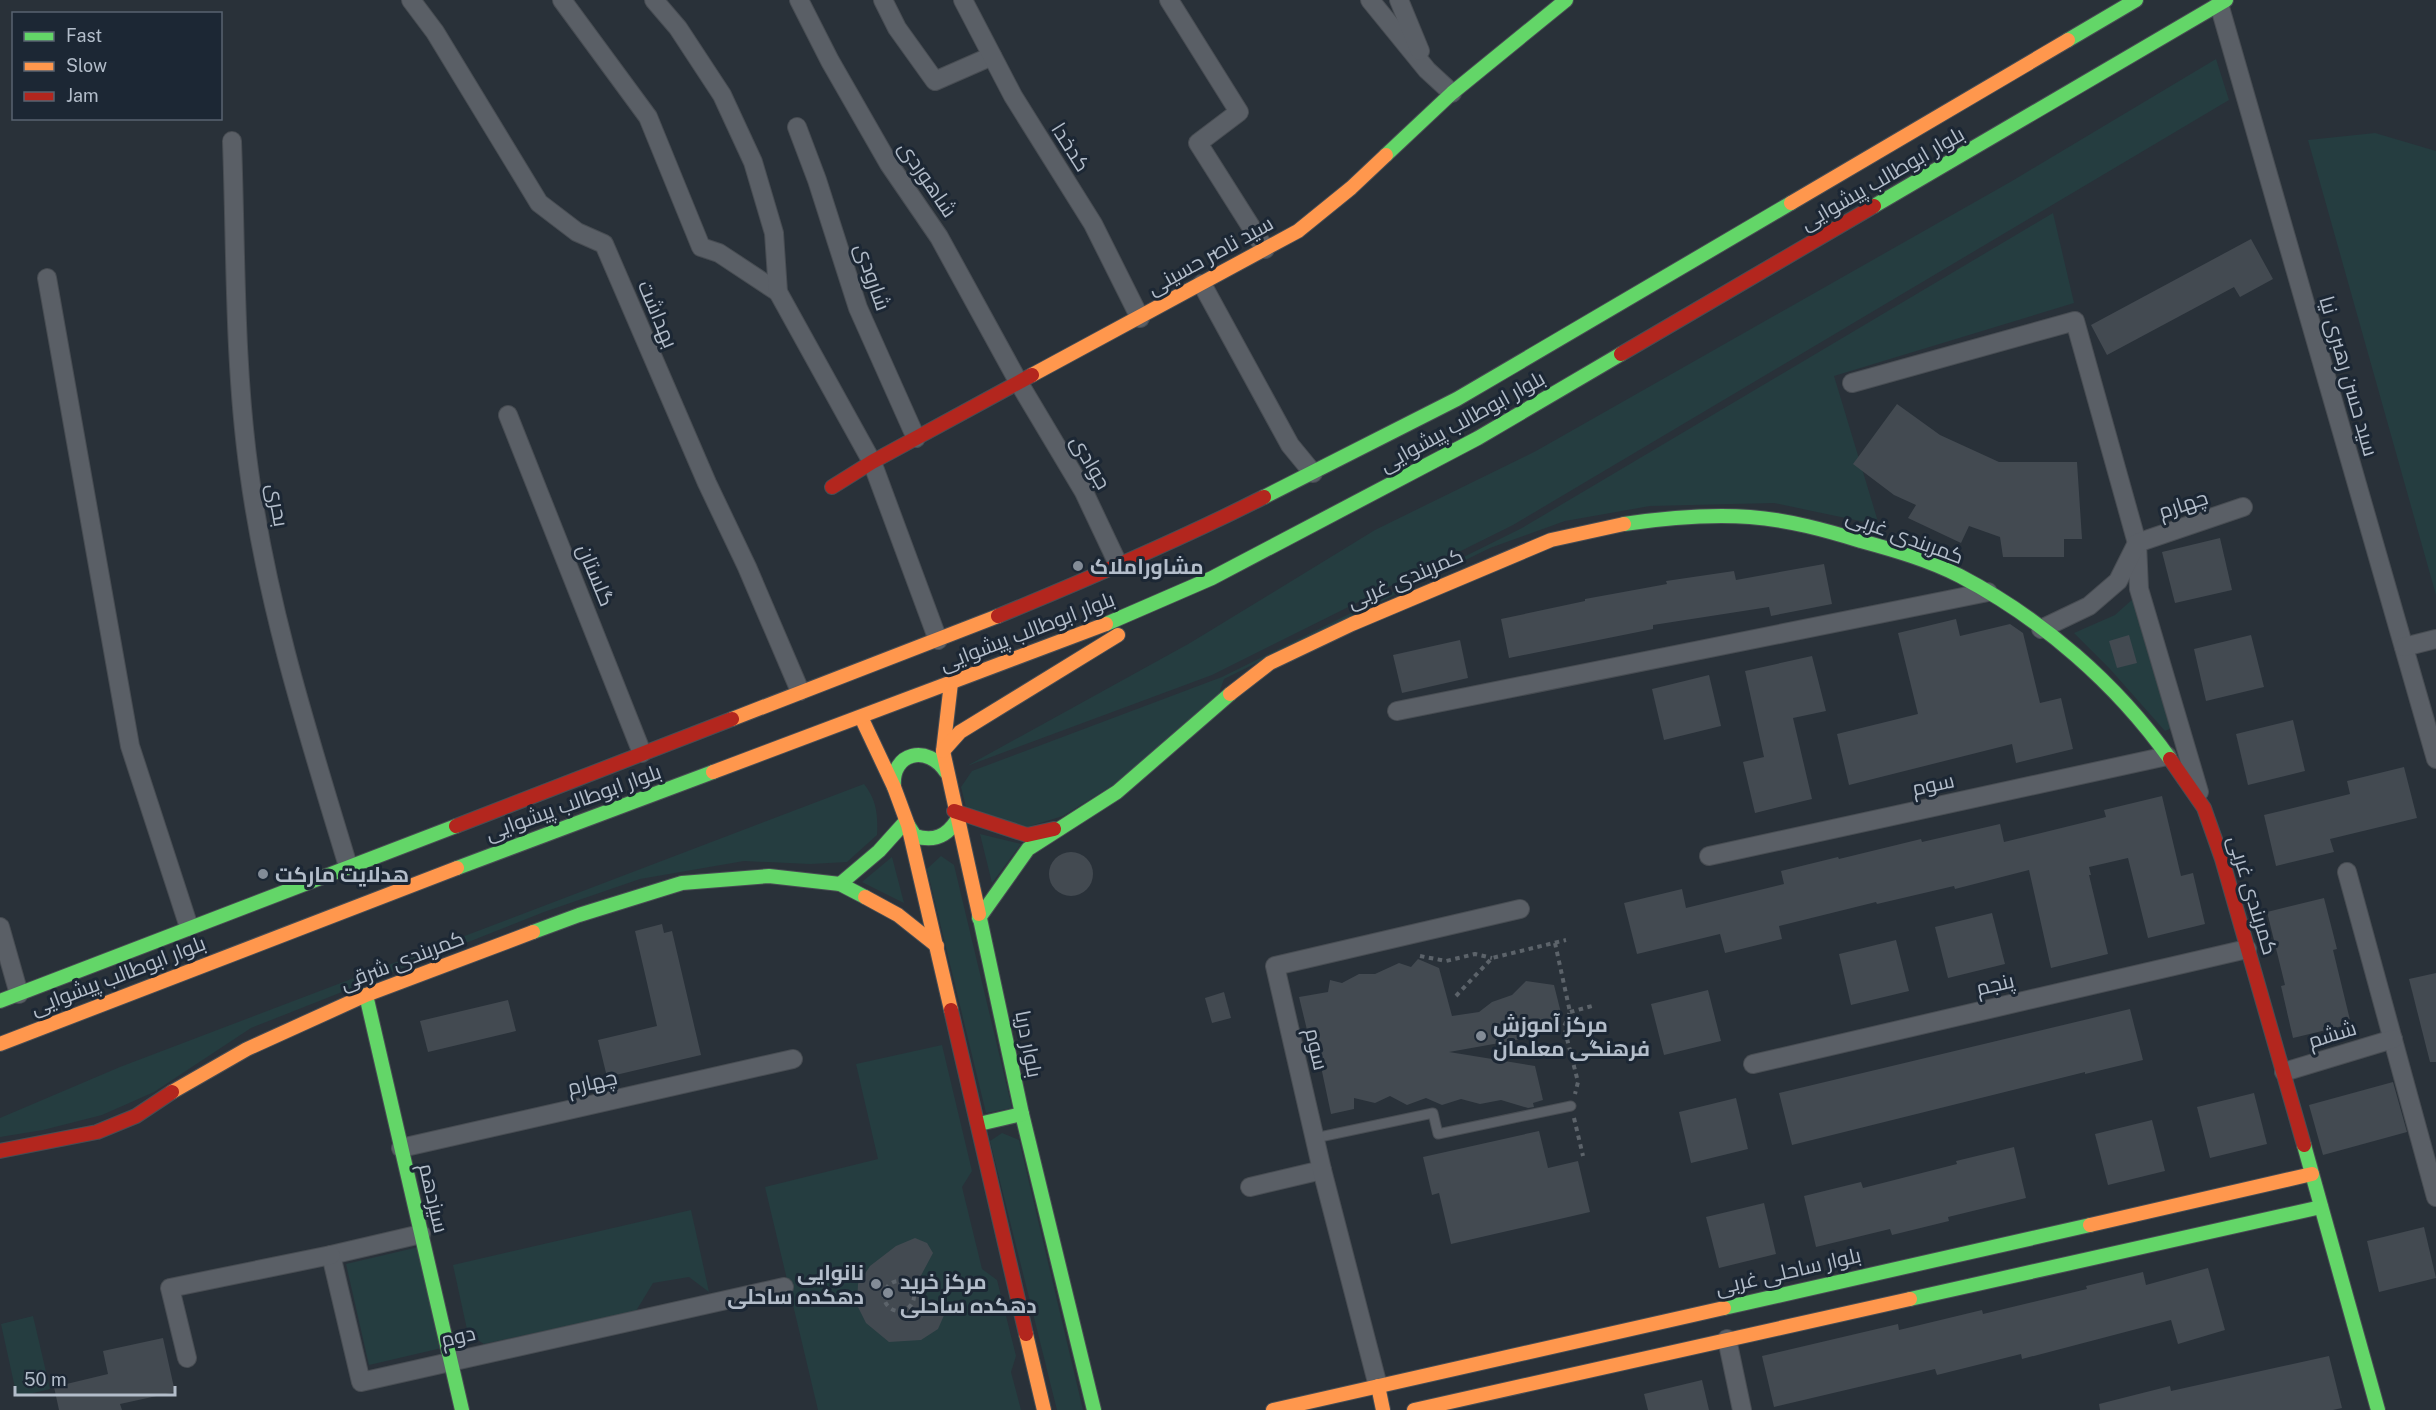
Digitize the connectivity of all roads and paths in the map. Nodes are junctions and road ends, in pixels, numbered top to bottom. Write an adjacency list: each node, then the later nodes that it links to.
1 (411, 0): 40 (street, بهداشت)
2 (562, 0): 21 (street)
3 (654, 0): 21 (street)
4 (799, 0): 23 (street, شاهوردی)
5 (883, 0): 13 (street)
6 (963, 0): 13 (street, کدخدا)
7 (1169, 0): 18 (street)
8 (1370, 0): 14 (street)
9 (1399, 0): 14 (street)
10 (1566, 0): 15 (main road, سید ناصر حسینی)
11 (2136, 0): 28 (main road, بلوار ابوطالب پیشوایی)
12 (2222, 2): 33 (main road, بلوار ابوطالب پیشوایی); 38 (street, سید حسن رهبری نیا)
13 (992, 56): 22 (street, کدخدا)
14 (1427, 70): 15 (street)
15 (1452, 93): 18 (main road, سید ناصر حسینی)
16 (797, 127): 26 (street, شارودی)
17 (232, 141): 54 (street, بحری)
18 (1265, 249): 20 (main road, سید ناصر حسینی)
19 (47, 278): 61 (street)
20 (1202, 284): 22 (main road, سید ناصر حسینی); 28 (street)
21 (778, 292): 27 (street)
22 (1140, 318): 23 (main road, سید ناصر حسینی)
23 (1019, 383): 26 (main road, سید ناصر حسینی); 32 (street, جوادی)
24 (1852, 383): 31 (street)
25 (508, 415): 44 (street, گلستان)
26 (916, 438): 27 (main road, سید ناصر حسینی)
27 (872, 462): 29 (main road, سید ناصر حسینی); 37 (street)
28 (1313, 473): 32 (main road, بلوار ابوطالب پیشوایی)
29 (832, 487)
30 (2243, 507): 31 (street, چهارم)
31 (2137, 543): 35 (street); 49 (street)
32 (1119, 566): 37 (main road, بلوار ابوطالب پیشوایی)
33 (1221, 573): 39 (main road, بلوار ابوطالب پیشوایی); 43 (main road)
34 (1988, 592): 35 (main road, کمربندی غربی); 41 (street); 52 (main road, کمربندی غربی)
35 (2041, 628): 45 (main road, کمربندی غربی)
36 (2436, 639): 38 (street)
37 (938, 640): 40 (main road, بلوار ابوطالب پیشوایی)
38 (2404, 647): 46 (street, سید حسن رهبری نیا)
39 (951, 683): 42 (main road, بلوار ابوطالب پیشوایی); 43 (main road, بلوار دریا)
40 (800, 691): 44 (main road, بلوار ابوطالب پیشوایی)
41 (1397, 711)
42 (861, 717): 48 (main road); 57 (main road, بلوار ابوطالب پیشوایی)
43 (943, 751): 47 (main road, بلوار دریا)
44 (642, 753): 54 (main road, بلوار ابوطالب پیشوایی)
45 (2167, 756): 49 (main road, کمربندی غربی); 53 (street, سوم)
46 (2436, 759)
47 (946, 772): 48 (main road); 50 (main road, بلوار دریا)
48 (894, 787): 51 (main road)
49 (2204, 808): 65 (main road, کمربندی غربی)
50 (956, 815): 51 (main road); 52 (main road); 59 (main road, بلوار دریا)
51 (907, 823): 56 (main road); 64 (main road)
52 (1064, 827): 59 (main road, کمربندی غربی)
53 (1709, 856)
54 (348, 866): 57 (main road); 61 (main road, بلوار ابوطالب پیشوایی)
55 (2348, 872): 74 (street)
56 (840, 884): 64 (main road); 69 (main road, کمربندی شرقی)
57 (358, 894): 75 (main road, بلوار ابوطالب پیشوایی)
58 (1520, 909): 82 (street, سوم)
59 (979, 918): 80 (main road, بلوار دریا)
60 (0, 927): 68 (street)
61 (189, 927): 68 (main road, بلوار ابوطالب پیشوایی)
62 (1566, 940): 63 (path)
63 (1555, 943): 67 (path); 73 (path)
64 (937, 946): 81 (main road)
65 (2247, 949): 77 (street, پنجم); 78 (main road, کمربندی غربی)
66 (1420, 956): 67 (path)
67 (1492, 958): 70 (path)
68 (20, 994): 71 (main road, بلوار ابوطالب پیشوایی)
69 (366, 995): 83 (main road, سیزدهم); 84 (main road, کمربندی شرقی)
70 (1456, 996)
71 (0, 1001)
72 (1592, 1006): 73 (path)
73 (1570, 1012): 79 (path)
74 (2393, 1039): 78 (street, ششم); 89 (street)
75 (0, 1044)
76 (793, 1059): 83 (street, چهارم)
77 (1753, 1064)
78 (2284, 1072): 87 (main road, کمربندی غربی)
79 (1571, 1106): 82 (lane); 85 (path)
80 (1022, 1114): 81 (main road); 101 (main road, بلوار دریا)
81 (978, 1124): 100 (main road)
82 (1315, 1138): 86 (street, سوم)
83 (401, 1148): 91 (main road, سیزدهم)
84 (0, 1151)
85 (1583, 1156)
86 (1322, 1170): 88 (street); 98 (street, سوم)
87 (2312, 1174): 90 (main road, کمربندی غربی); 98 (main road, بلوار ساحلی غربی)
88 (1250, 1187)
89 (2436, 1197)
90 (2321, 1207): 95 (main road); 106 (main road, کمربندی غربی)
91 (421, 1234): 92 (street); 97 (main road, سیزدهم)
92 (331, 1255): 96 (street); 97 (street, دوم)
93 (784, 1287): 97 (street, دوم)
94 (912, 1305): 94 (path)
95 (1727, 1339): 104 (main road); 105 (street)
96 (187, 1358)
97 (451, 1360): 99 (main road, سیزدهم)
98 (1378, 1386): 102 (main road, بلوار ساحلی غربی); 103 (main road)
99 (462, 1410)
100 (1044, 1410)
101 (1094, 1410)
102 (1273, 1410)
103 (1383, 1410)
104 (1414, 1410)
105 (1742, 1410)
106 (2378, 1410)

